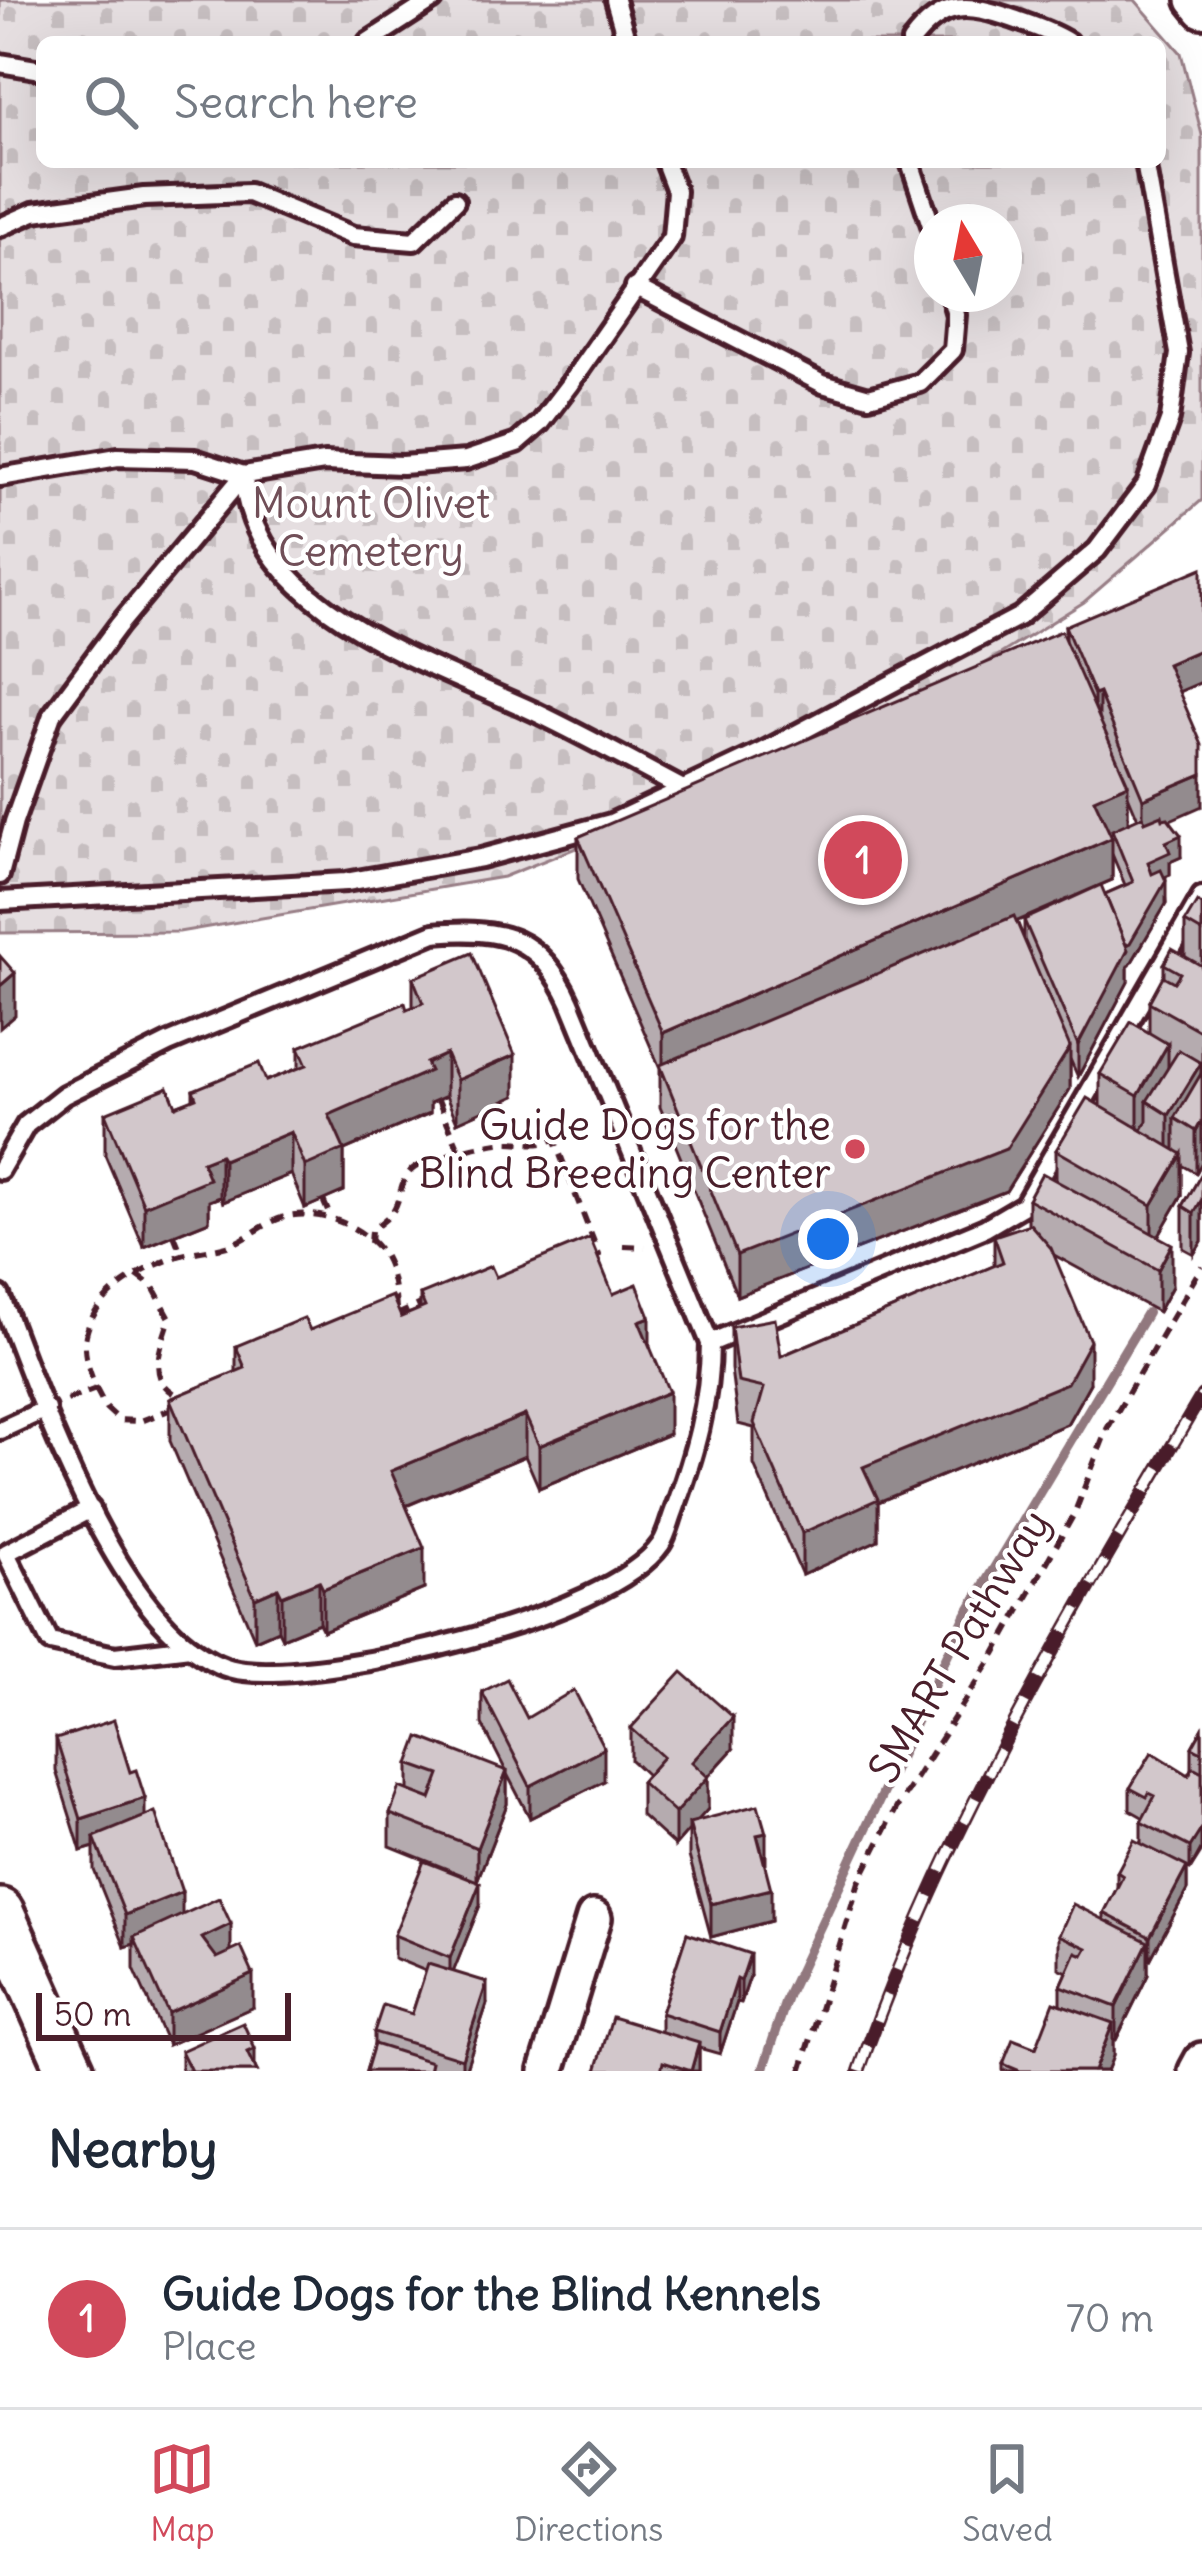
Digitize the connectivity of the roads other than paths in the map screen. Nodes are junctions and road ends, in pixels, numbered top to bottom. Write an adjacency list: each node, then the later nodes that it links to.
1 (433, 0): 5 (lane)
2 (615, 0): 6 (lane)
3 (1194, 0): 4 (street)
4 (1202, 10)
5 (377, 36)
6 (625, 36)
7 (917, 36): 8 (lane)
8 (1059, 36)
9 (0, 63): 10 (lane)
10 (36, 69)
11 (667, 168): 17 (lane)
12 (912, 168): 15 (lane)
13 (1146, 168): 21 (lane)
14 (455, 201): 16 (lane)
15 (924, 204)
16 (0, 227)
17 (635, 287): 18 (lane); 19 (lane)
18 (955, 312)
19 (244, 475): 20 (lane); 21 (lane); 22 (lane)
20 (0, 477)
21 (683, 789): 24 (lane)
22 (0, 875)
23 (1202, 896): 27 (lane)
24 (0, 901)
25 (0, 1171): 27 (lane)
26 (0, 1295): 28 (lane)
27 (710, 1343): 31 (lane)
28 (46, 1409): 29 (lane); 30 (lane)
29 (0, 1430)
30 (91, 1509): 31 (lane); 31 (lane)
31 (190, 1647)
32 (0, 1912): 35 (main road)
33 (594, 1918): 36 (street)
34 (1202, 2060): 37 (street)
35 (71, 2071)
36 (547, 2071)
37 (1196, 2071)

